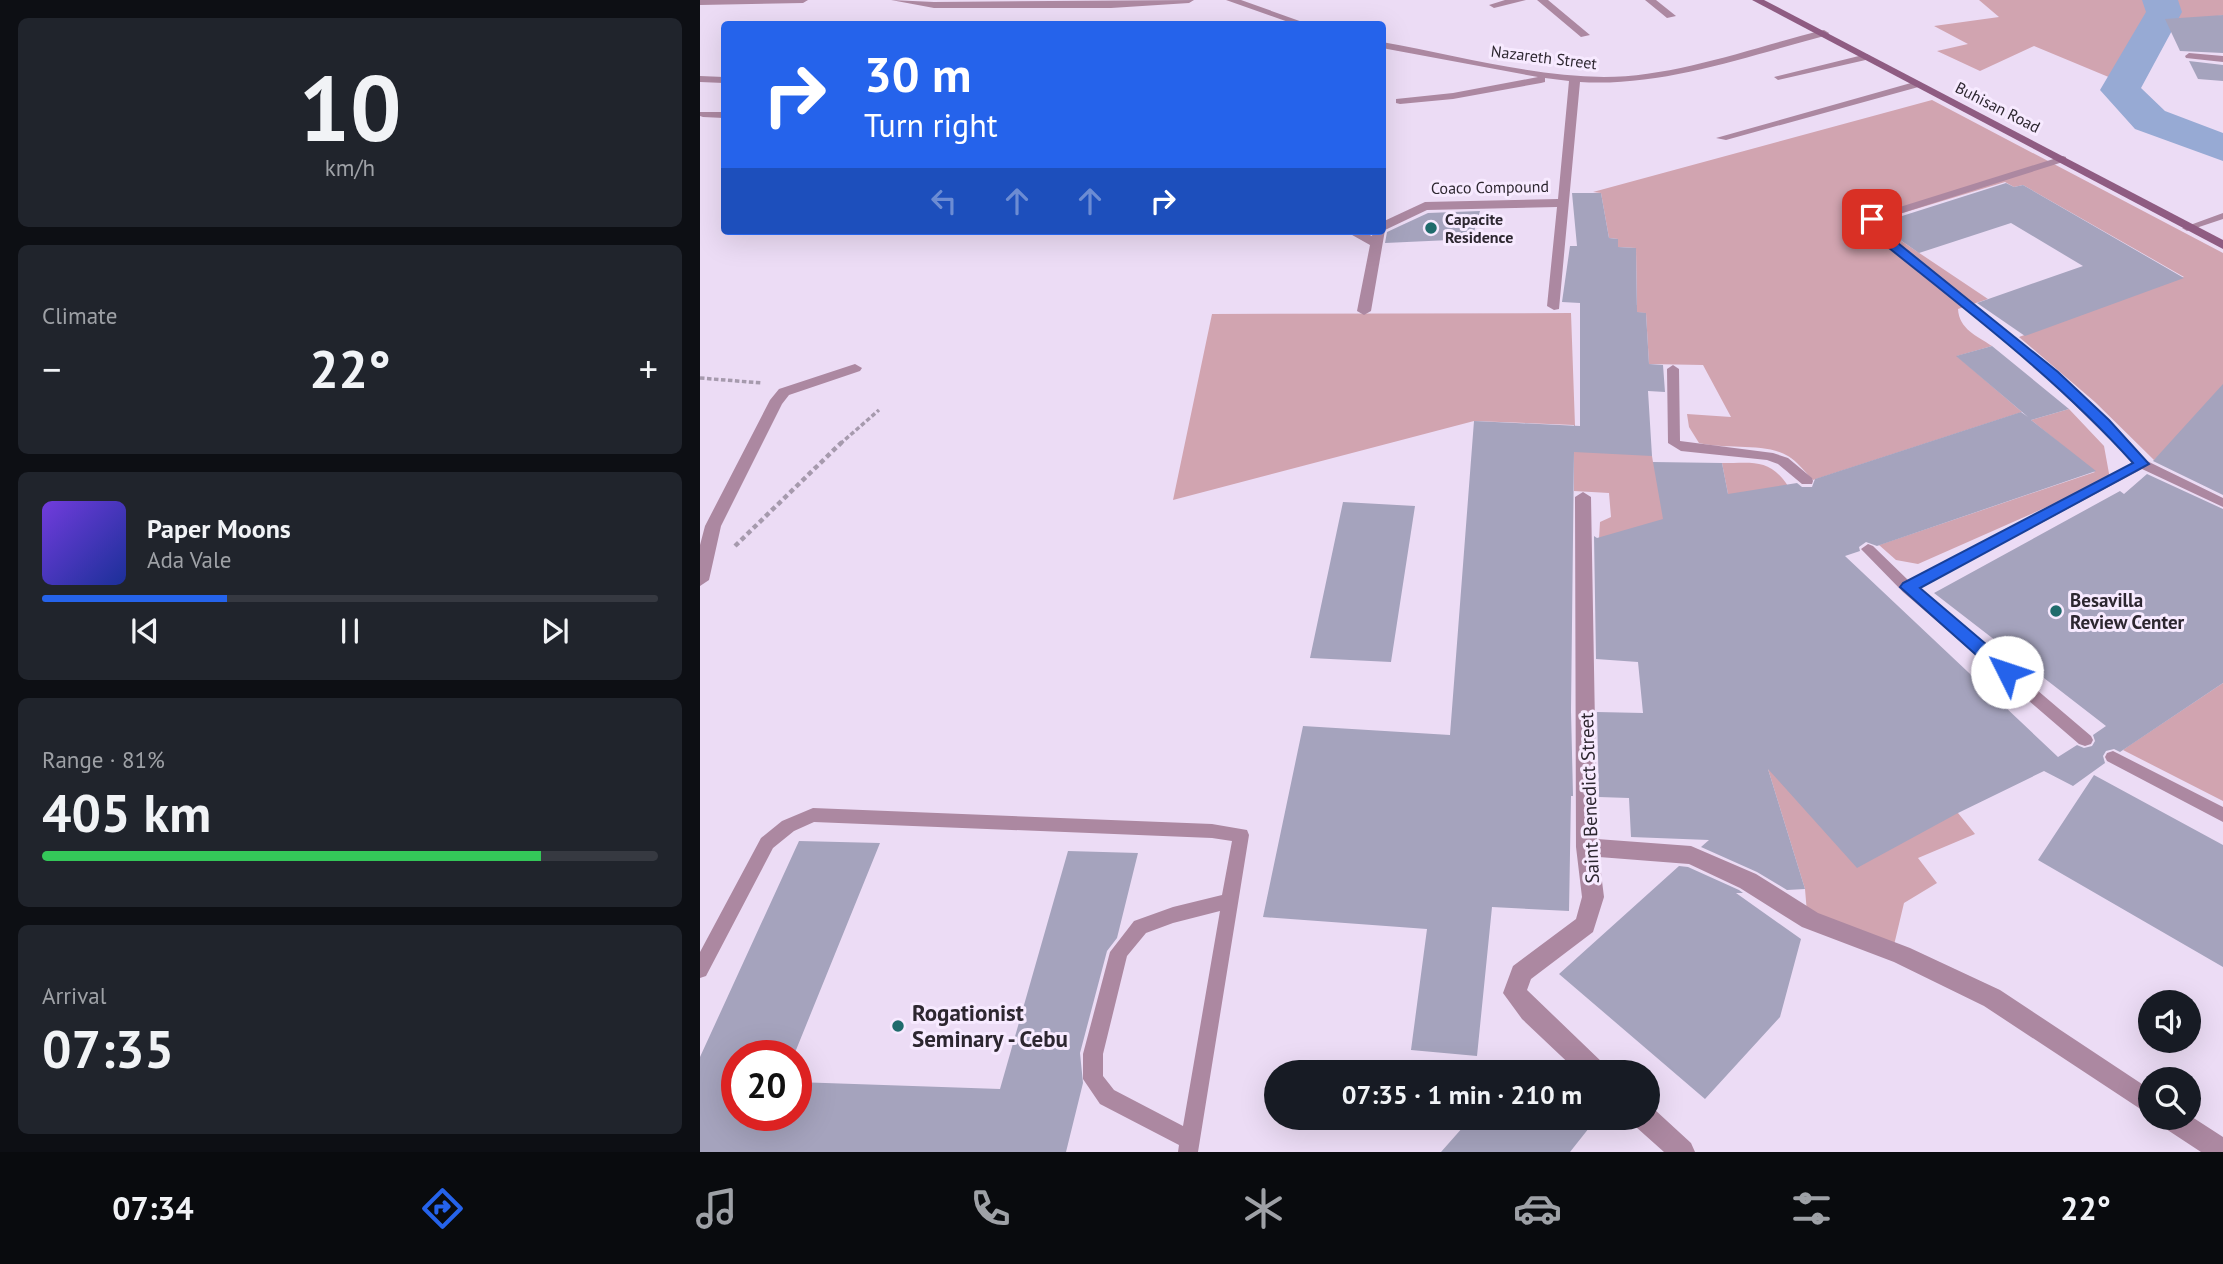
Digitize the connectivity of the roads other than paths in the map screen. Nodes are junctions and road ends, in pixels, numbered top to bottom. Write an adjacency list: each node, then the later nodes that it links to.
1 (803, 0): 9 (street)
2 (896, 0): 3 (street)
3 (1189, 0)
4 (1231, 0): 12 (street)
5 (1521, 0): 10 (street)
6 (1542, 0): 14 (street)
7 (1650, 0): 11 (street)
8 (1757, 0): 13 (street, Buhisan Road)
9 (700, 2)
10 (1494, 5)
11 (1671, 16)
12 (1294, 21)
13 (1824, 33): 17 (street, Buhisan Road); 21 (street, Nazareth Street)
14 (1584, 34)
15 (1386, 46): 19 (street, Nazareth Street)
16 (2189, 56): 18 (lane)
17 (1867, 57): 20 (lane); 24 (street, Buhisan Road)
18 (2223, 59)
19 (1555, 77): 21 (street, Nazareth Street); 25 (street)
20 (1778, 77)
21 (1575, 78): 30 (street)
22 (700, 79): 23 (street)
23 (721, 80)
24 (1918, 84): 28 (street); 29 (street, Buhisan Road)
25 (1400, 101)
26 (703, 114): 27 (lane)
27 (721, 115)
28 (1722, 138)
29 (2063, 159): 33 (street, Buhisan Road); 40 (lane)
30 (1562, 203): 32 (street, Coaco Compound); 36 (street)
31 (2223, 216): 33 (lane)
32 (1386, 226)
33 (2187, 228): 35 (street, Buhisan Road)
34 (1377, 237): 37 (street)
35 (2223, 245)
36 (1554, 306)
37 (1364, 312)
38 (855, 368): 45 (street)
39 (1674, 369): 41 (lane)
40 (2142, 464): 43 (lane); 46 (lane)
41 (1807, 481)
42 (1583, 497): 50 (street, Saint Benedict Street)
43 (2223, 503)
44 (1868, 549): 46 (lane)
45 (700, 580)
46 (1908, 587): 47 (lane)
47 (2085, 740)
48 (2113, 757): 49 (lane)
49 (2223, 815)
50 (1587, 847): 53 (street, Saint Benedict Street); 54 (street)
51 (1230, 901): 52 (lane); 57 (lane); 57 (lane)
52 (700, 970)
53 (1582, 1060)
54 (2138, 1095)
55 (1658, 1130): 58 (street)
56 (2190, 1130): 59 (street)
57 (1189, 1146)
58 (1682, 1152)
59 (2223, 1152)

